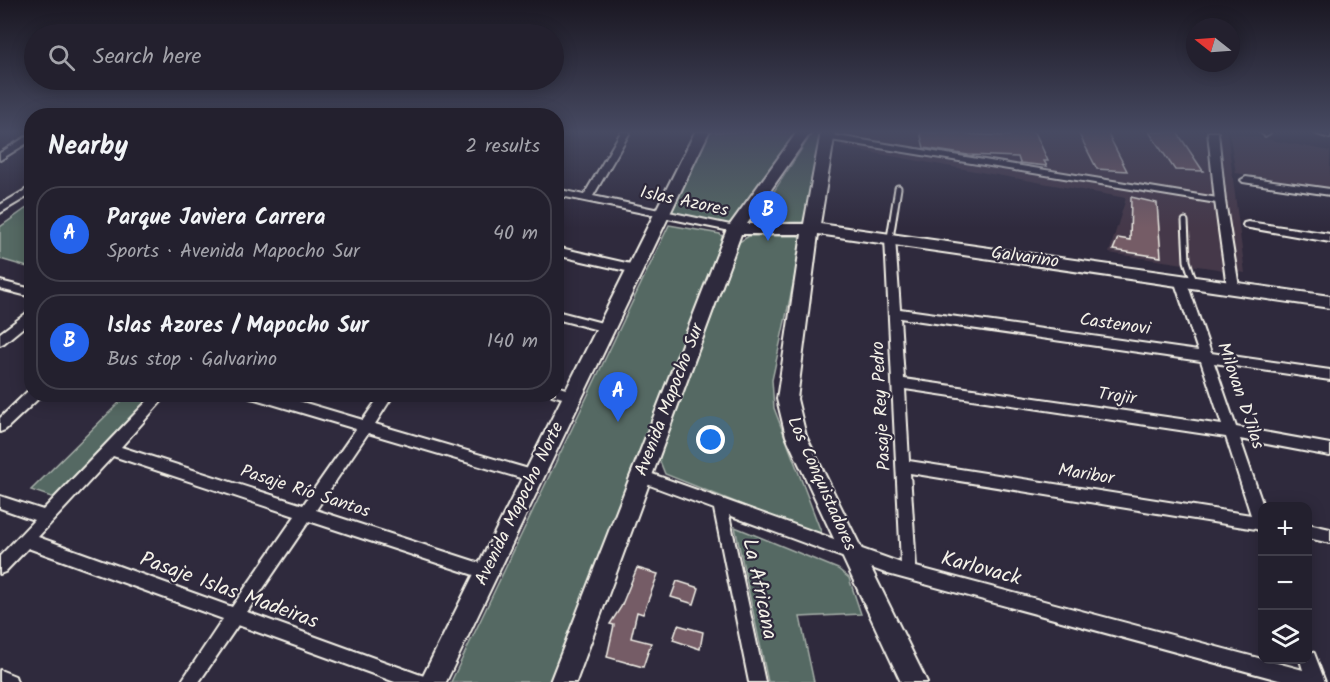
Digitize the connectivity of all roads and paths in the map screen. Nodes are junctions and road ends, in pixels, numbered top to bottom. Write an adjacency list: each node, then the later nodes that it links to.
1 (607, 164): 12 (street)
2 (686, 164): 15 (main road, Avenida Mapocho Norte)
3 (782, 164): 19 (main road, Avenida Mapocho Sur)
4 (822, 164): 18 (main road, Los Conquistadores)
5 (999, 164): 13 (lane)
6 (1216, 164): 13 (street)
7 (1245, 180): 9 (street)
8 (898, 188): 20 (lane)
9 (1330, 192)
10 (24, 194): 14 (street)
11 (564, 194): 12 (street, Islas Azores)
12 (586, 199): 15 (street, Islas Azores)
13 (1220, 201): 26 (street)
14 (1, 208)
15 (662, 214): 19 (street, Islas Azores); 23 (main road, Avenida Mapocho Norte)
16 (1185, 221): 24 (lane)
17 (1248, 225): 21 (street)
18 (811, 228): 19 (main road, Galvarino); 20 (main road, Galvarino); 60 (main road, Los Conquistadores)
19 (735, 230): 50 (main road, Avenida Mapocho Sur)
20 (890, 238): 24 (main road, Galvarino); 29 (street, Pasaje Rey Pedro)
21 (1330, 238)
22 (564, 253): 23 (street)
23 (635, 269): 32 (main road, Avenida Mapocho Norte)
24 (1187, 281): 26 (main road, Galvarino); 34 (street, Milovan D'Jilas)
25 (0, 285): 27 (street)
26 (1233, 287): 28 (main road, Galvarino)
27 (24, 291)
28 (1325, 300)
29 (895, 313): 34 (street, Castenovi); 36 (street, Pasaje Rey Pedro)
30 (564, 317): 32 (street)
31 (24, 320): 33 (street)
32 (606, 328): 37 (main road, Avenida Mapocho Norte)
33 (0, 340)
34 (1206, 356): 35 (street, Castenovi); 45 (street, Milovan D'Jilas)
35 (1330, 375)
36 (899, 383): 45 (street, Trojir); 48 (street, Pasaje Rey Pedro)
37 (565, 394)
38 (26, 402): 43 (street)
39 (155, 402): 46 (street)
40 (282, 402): 44 (street)
41 (382, 402): 44 (street)
42 (562, 402): 49 (main road, Avenida Mapocho Norte)
43 (0, 426)
44 (365, 427): 49 (street); 54 (street)
45 (1231, 432): 47 (street, Trojir); 53 (street, Milovan D'Jilas)
46 (111, 449): 54 (street, Pasaje Río Santos); 55 (street)
47 (1330, 450)
48 (903, 466): 56 (street, Maribor); 63 (street, Pasaje Rey Pedro)
49 (534, 476): 62 (main road, Avenida Mapocho Norte)
50 (641, 476): 52 (street, Karlovack); 71 (main road, Avenida Mapocho Sur)
51 (0, 502): 55 (street)
52 (720, 506): 60 (street, Karlovack); 72 (street, La Africana)
53 (1258, 512)
54 (306, 513): 62 (street, Pasaje Río Santos); 64 (street)
55 (46, 518): 59 (street)
56 (1258, 523)
57 (1312, 532): 58 (street)
58 (1330, 536)
59 (26, 540): 61 (street); 64 (street, Pasaje Islas Madeiras)
60 (853, 555): 63 (street, Karlovack); 73 (main road, Los Conquistadores)
61 (0, 567)
62 (486, 572): 70 (main road, Avenida Mapocho Norte)
63 (909, 573): 74 (street, Karlovack)
64 (235, 615): 68 (street); 69 (street, Pasaje Islas Madeiras)
65 (1310, 664): 74 (street)
66 (0, 678): 67 (street)
67 (9, 682)
68 (189, 682)
69 (418, 682)
70 (433, 682)
71 (563, 682)
72 (757, 682)
73 (914, 682)
74 (1316, 682)

